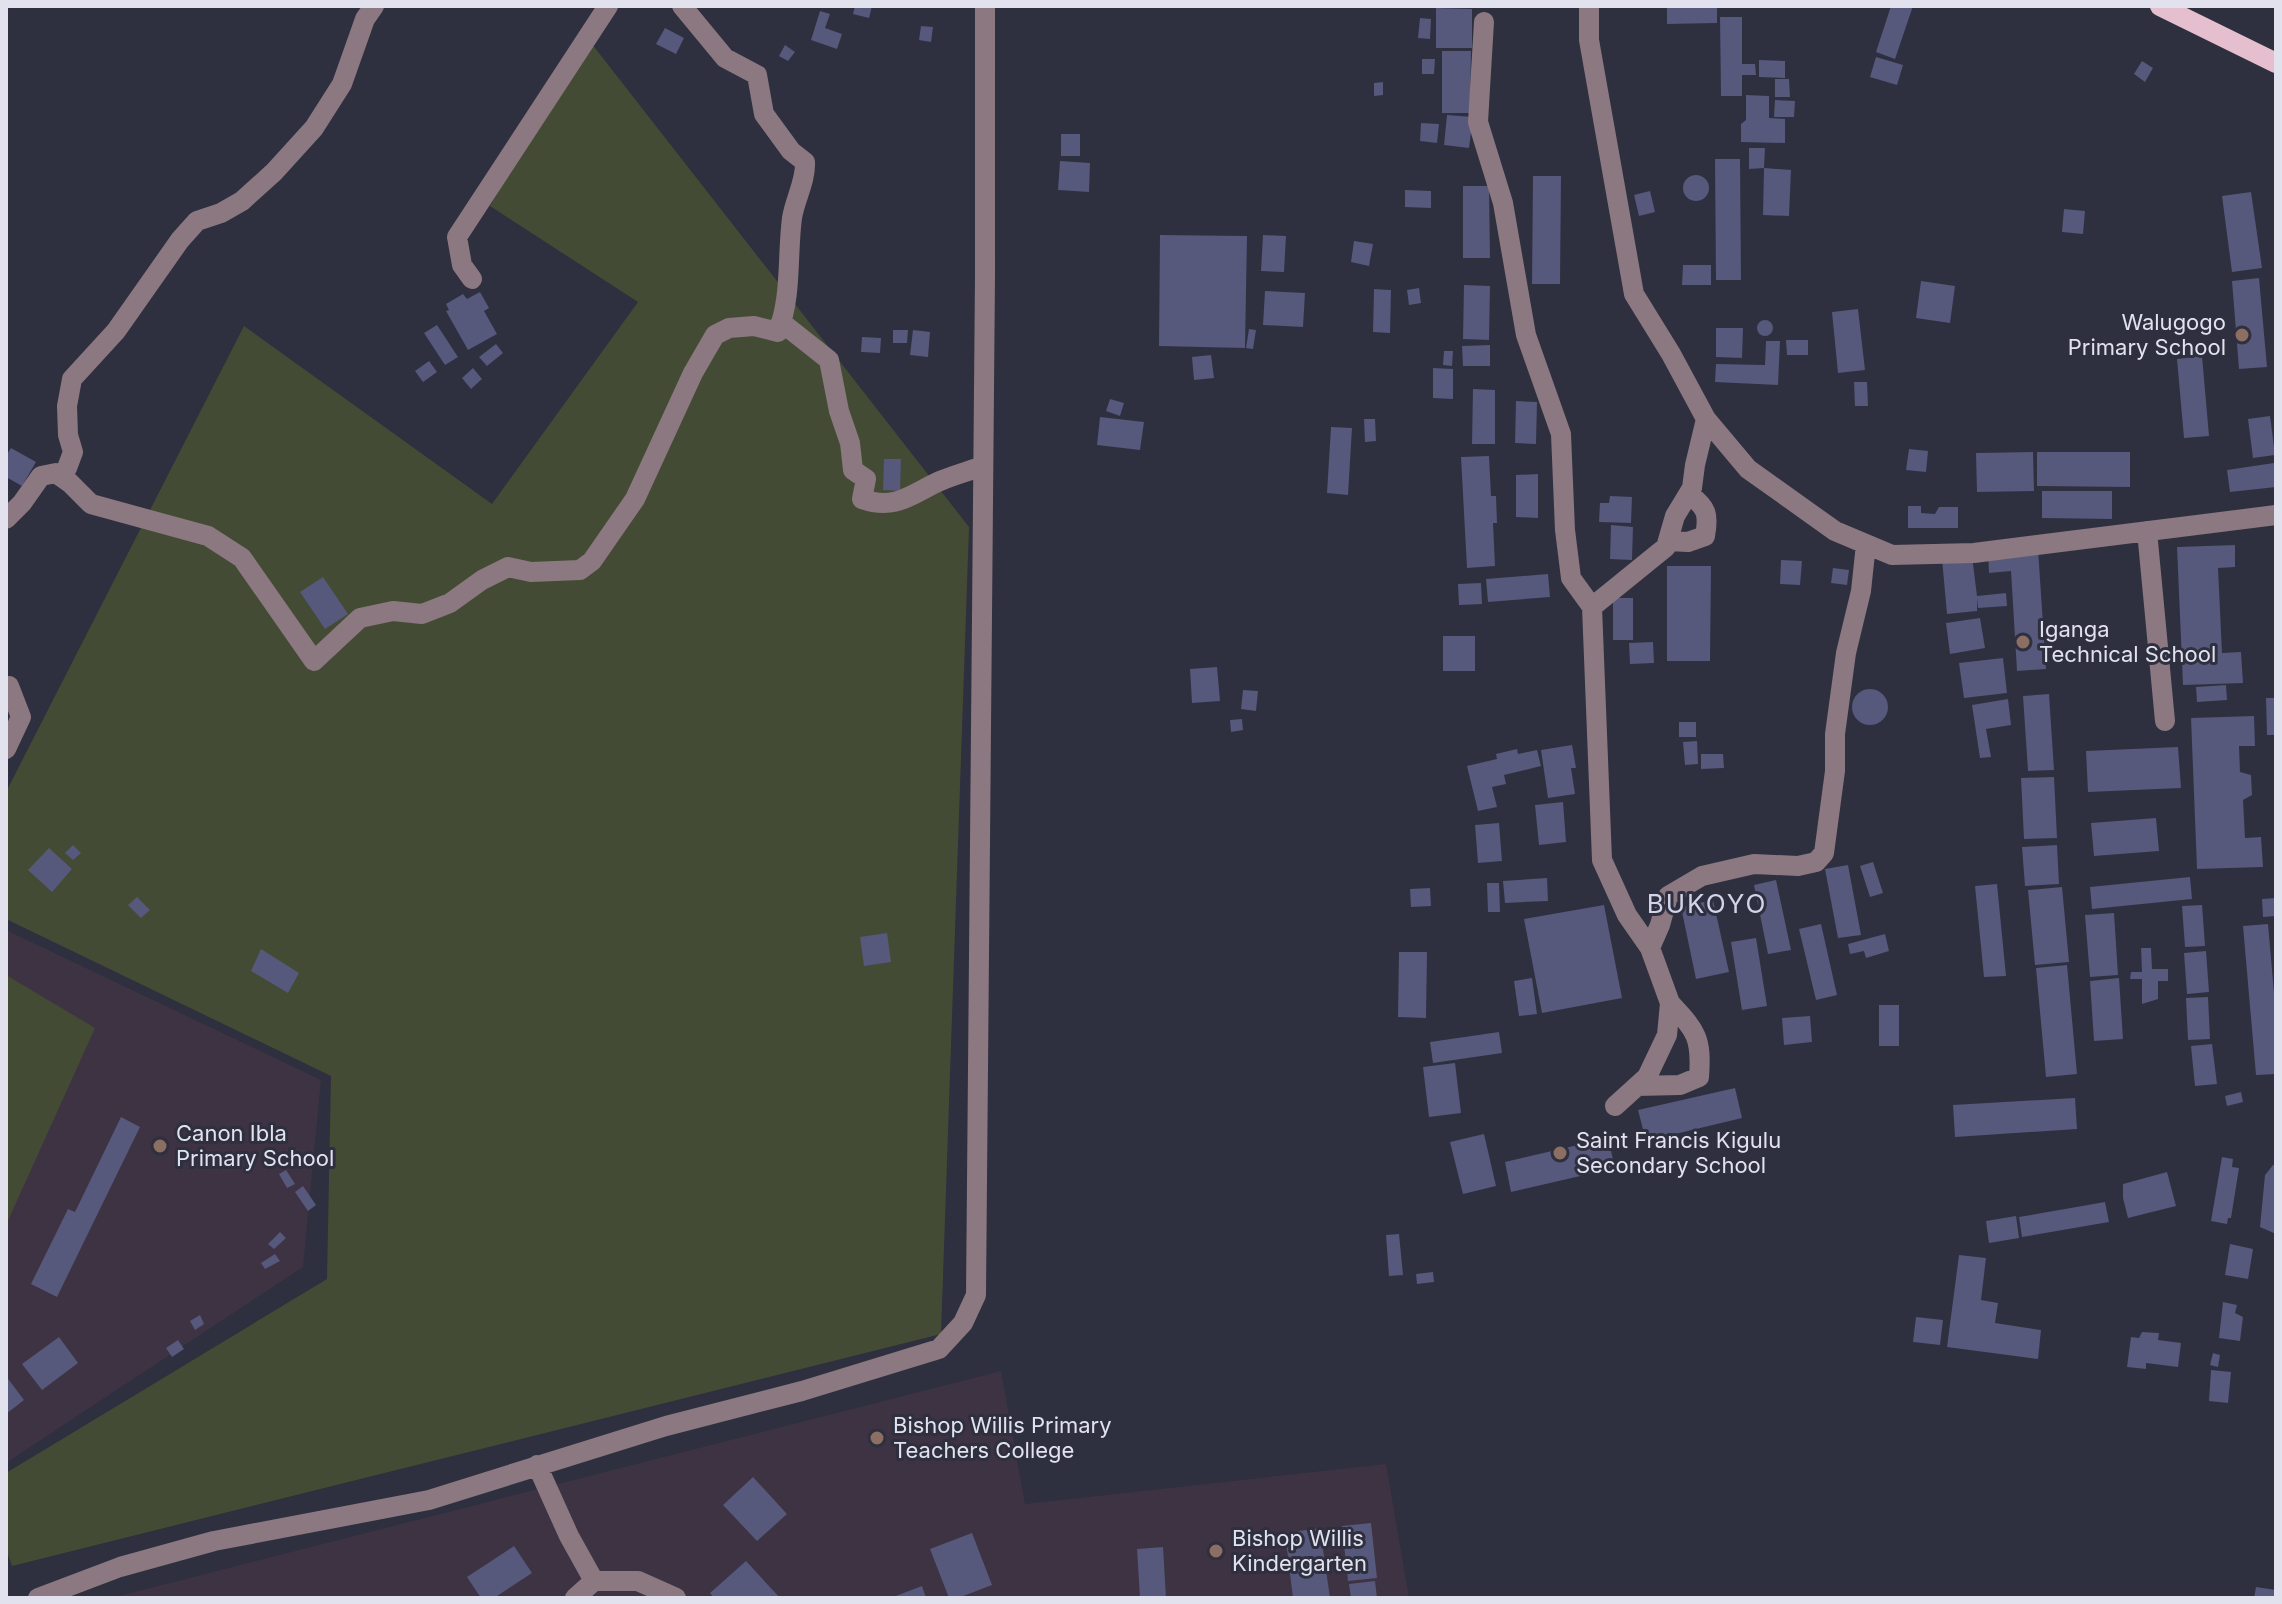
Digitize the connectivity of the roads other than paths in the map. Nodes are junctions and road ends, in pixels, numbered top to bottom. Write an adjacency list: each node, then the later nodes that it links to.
1 (374, 6): 13 (street)
2 (608, 6): 9 (street)
3 (682, 6): 10 (street)
4 (985, 6): 12 (street)
5 (1589, 6): 11 (street)
6 (2160, 6): 8 (main road)
7 (1484, 22): 20 (street)
8 (2276, 63)
9 (472, 279)
10 (781, 322): 12 (street); 13 (street)
11 (1706, 419): 14 (street); 19 (street)
12 (983, 466): 28 (street)
13 (61, 477): 16 (street)
14 (1689, 494): 18 (street); 18 (street)
15 (2276, 515): 17 (street)
16 (6, 519)
17 (2147, 531): 19 (street); 22 (street)
18 (1668, 541): 20 (street)
19 (1866, 544): 24 (street)
20 (1592, 607): 24 (street)
21 (9, 686): 23 (street)
22 (2165, 721)
23 (6, 749)
24 (1650, 948): 25 (street)
25 (1670, 1003): 26 (street); 26 (street)
26 (1637, 1086): 27 (street)
27 (1615, 1106)
28 (537, 1465): 29 (street); 30 (street)
29 (594, 1581): 31 (street); 32 (street)
30 (38, 1598)
31 (575, 1598)
32 (676, 1598)

